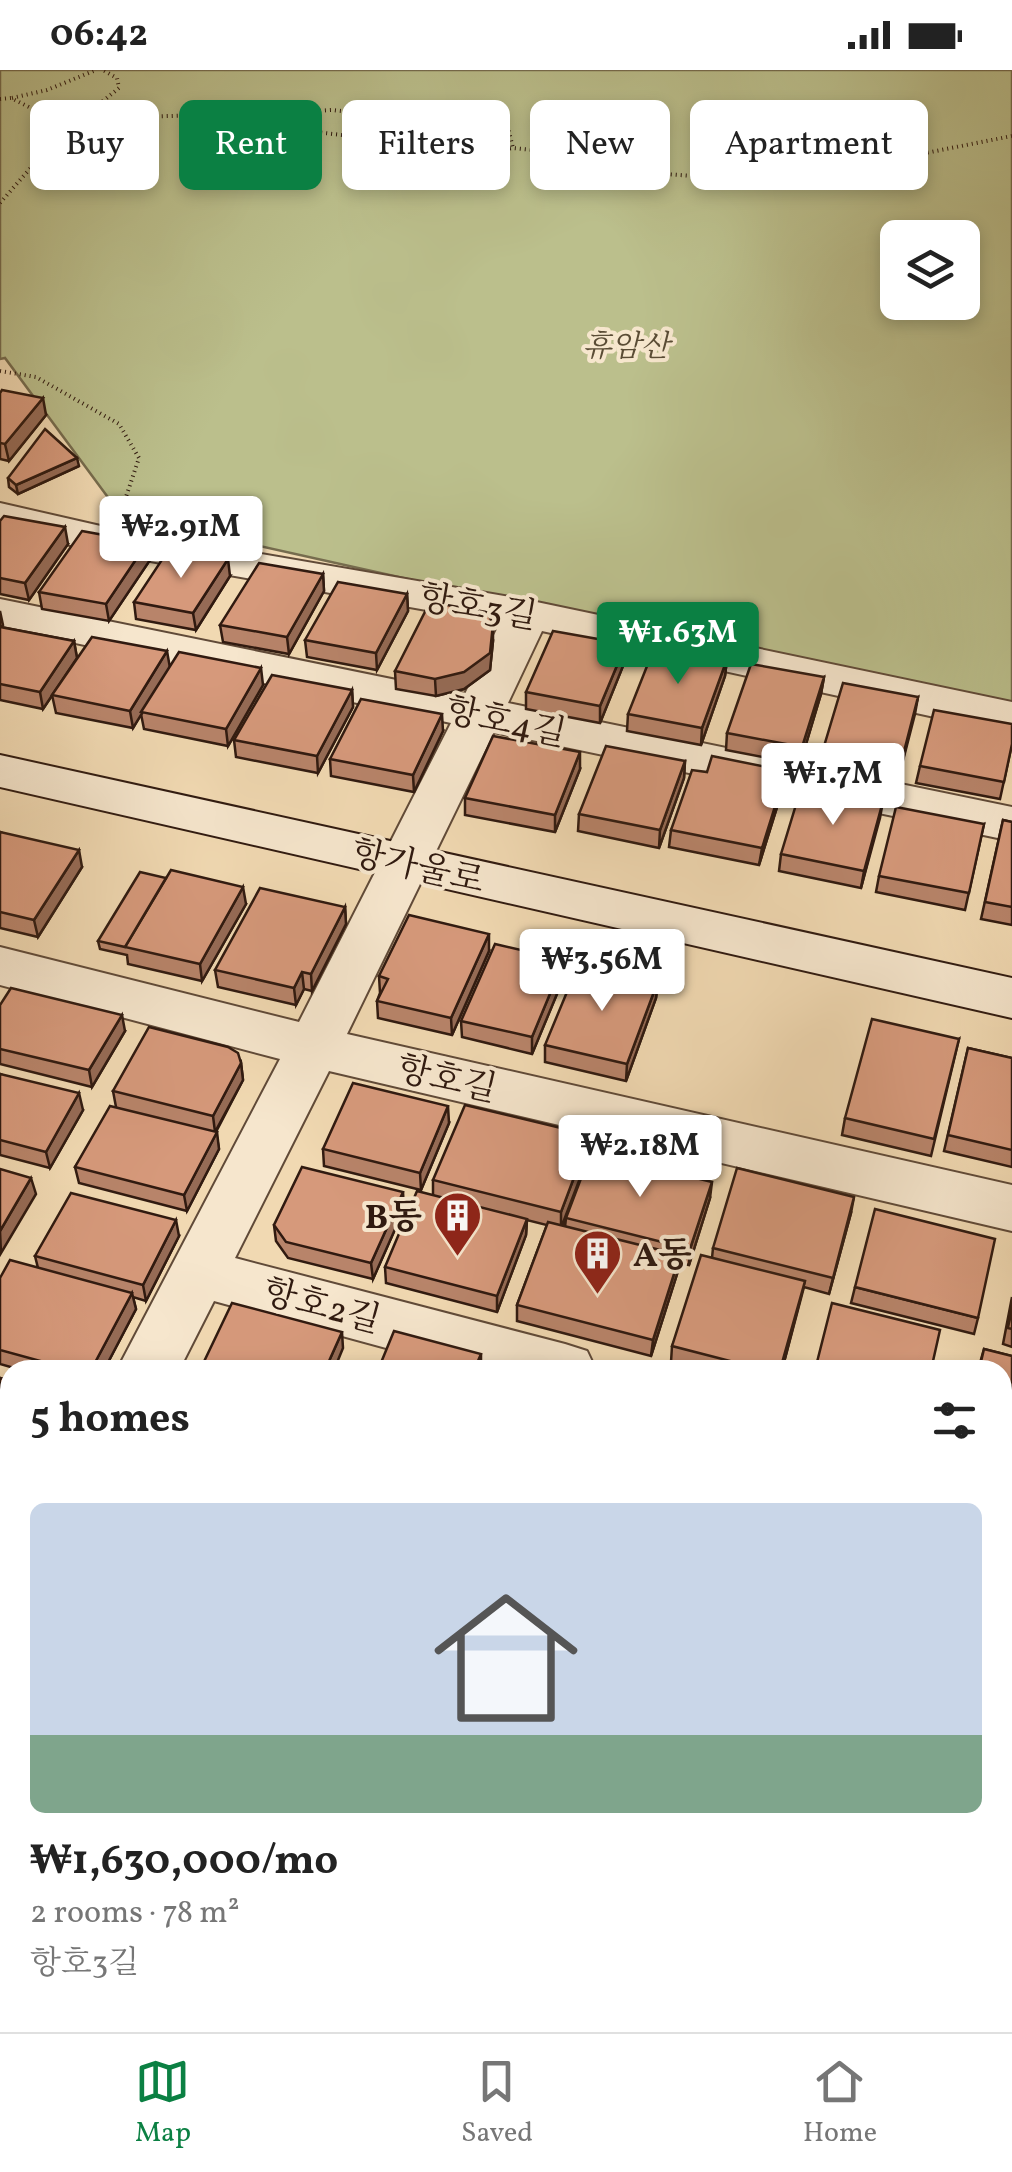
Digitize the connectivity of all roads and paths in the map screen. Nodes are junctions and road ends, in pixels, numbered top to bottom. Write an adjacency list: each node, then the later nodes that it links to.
1 (99, 70): 2 (path); 4 (path)
2 (11, 98): 3 (path); 5 (path)
3 (0, 99)
4 (110, 100)
5 (30, 109)
6 (510, 136): 8 (path)
7 (1012, 136): 8 (path)
8 (513, 148): 9 (path)
9 (510, 149)
10 (30, 163): 11 (path)
11 (0, 204)
12 (0, 371): 14 (path)
13 (0, 516): 14 (street, 항호3길)
14 (105, 540): 16 (street, 항호3길)
15 (0, 613): 17 (street, 항호4길)
16 (527, 614): 17 (street); 18 (street, 항호3길)
17 (478, 715): 20 (street, 항호4길); 21 (street)
18 (1012, 718)
19 (0, 771): 21 (street, 항가울로)
20 (1012, 824)
21 (407, 864): 23 (street, 항가울로); 24 (street)
22 (0, 966): 24 (street, 항호길)
23 (1012, 998)
24 (314, 1047): 25 (street, 항호길); 26 (street)
25 (1012, 1208)
26 (196, 1272): 27 (street); 28 (street, 항호2길)
27 (153, 1360)
28 (526, 1360)

